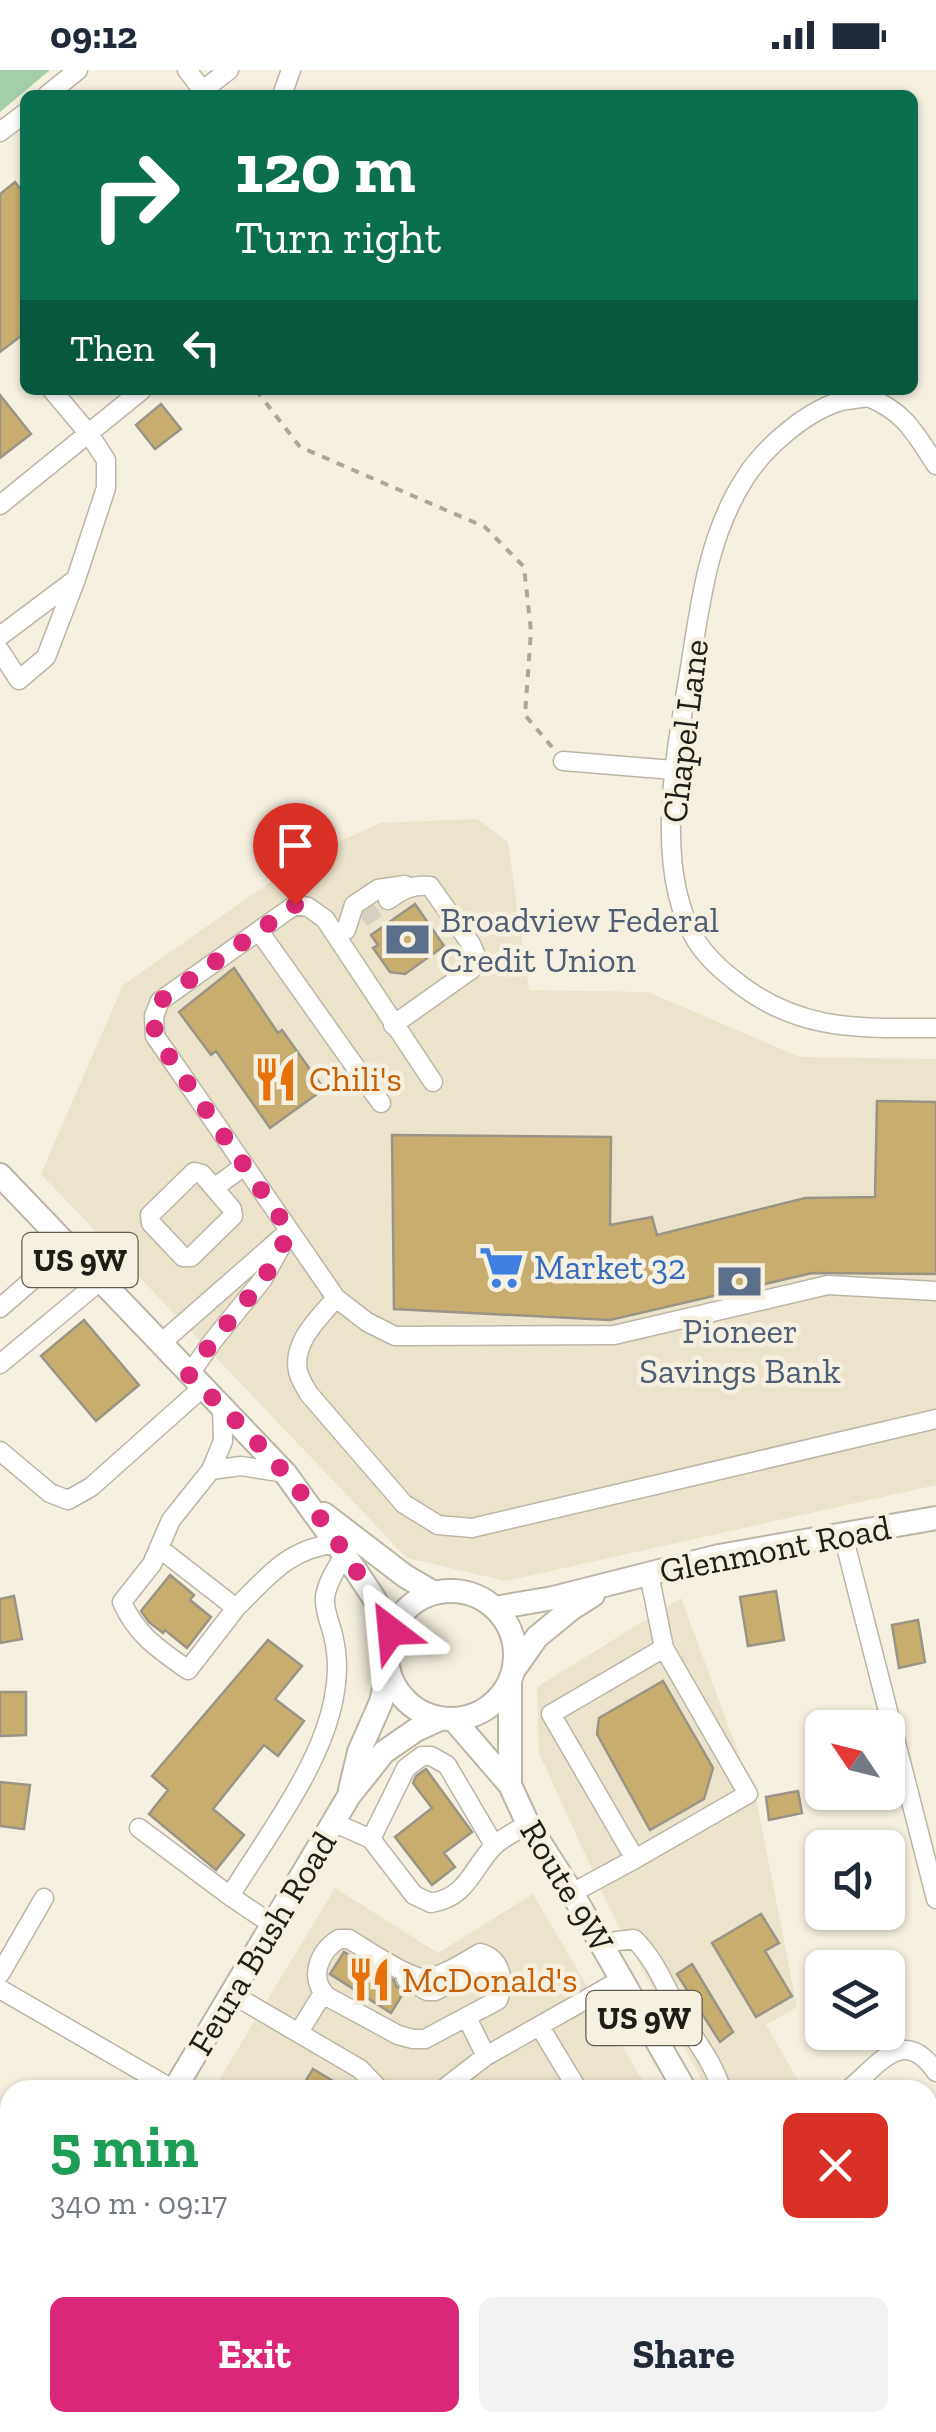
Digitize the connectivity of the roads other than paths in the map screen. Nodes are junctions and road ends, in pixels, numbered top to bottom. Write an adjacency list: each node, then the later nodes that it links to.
1 (78, 70): 3 (street)
2 (229, 70): 4 (street)
3 (53, 90)
4 (207, 90)
5 (20, 116): 6 (street)
6 (0, 132)
7 (56, 395): 11 (street)
8 (136, 395): 11 (street)
9 (864, 395): 18 (street, Chapel Lane)
10 (870, 395): 12 (street)
11 (88, 434): 13 (street); 14 (street)
12 (936, 465)
13 (0, 505)
14 (76, 579): 15 (street); 16 (street)
15 (0, 636)
16 (0, 651)
17 (563, 761): 18 (street)
18 (674, 770): 25 (street, Chapel Lane)
19 (416, 884): 20 (street); 23 (street); 24 (street)
20 (388, 900)
21 (362, 919): 23 (street)
22 (259, 930): 23 (street); 27 (street); 28 (street)
23 (342, 934): 24 (street)
24 (393, 1025): 26 (street)
25 (936, 1028)
26 (433, 1082)
27 (381, 1103)
28 (244, 1166): 30 (street); 31 (street)
29 (0, 1174): 32 (main road, US 9W)
30 (214, 1188): 30 (street)
31 (290, 1232): 35 (street); 37 (street); 39 (street)
32 (69, 1248): 33 (main road, US 9W); 36 (street)
33 (100, 1281): 37 (main road, US 9W); 38 (street)
34 (936, 1292): 35 (street)
35 (336, 1298): 41 (street)
36 (0, 1308)
37 (160, 1344): 39 (main road, US 9W)
38 (0, 1364)
39 (196, 1381): 40 (main road, US 9W); 42 (street)
40 (222, 1408): 43 (street); 44 (main road, US 9W)
41 (936, 1419)
42 (0, 1451)
43 (211, 1470): 44 (street); 48 (street)
44 (285, 1473): 45 (main road, US 9W)
45 (306, 1500): 49 (main road, US 9W); 52 (main road, US 9W)
46 (936, 1518): 47 (main road, Glenmont Road)
47 (844, 1534): 50 (main road, Glenmont Road); 71 (street)
48 (159, 1548): 53 (street); 53 (street)
49 (340, 1549): 53 (street); 55 (main road, US 9W); 69 (street)
50 (649, 1574): 51 (main road, Glenmont Road); 56 (street)
51 (615, 1581): 54 (main road, Glenmont Road); 58 (main road, Glenmont Road)
52 (434, 1593): 54 (main road); 55 (main road)
53 (236, 1608)
54 (494, 1608): 58 (main road)
55 (391, 1631): 57 (main road)
56 (664, 1648): 67 (street); 67 (street)
57 (388, 1670): 59 (main road); 61 (main road, Feura Bush Road)
58 (512, 1676): 59 (main road); 60 (main road, Route 9W / US 9W)
59 (447, 1719): 60 (main road, Route 9W / US 9W); 61 (main road, Feura Bush Road)
60 (510, 1785): 63 (main road, Route 9W / US 9W)
61 (349, 1796): 62 (main road, Feura Bush Road)
62 (335, 1823): 65 (street); 72 (main road, Feura Bush Road)
63 (528, 1824): 66 (street); 68 (main road, Route 9W / US 9W)
64 (138, 1828): 69 (street)
65 (371, 1839): 66 (street); 66 (street)
66 (494, 1845)
67 (634, 1860): 68 (street)
68 (572, 1893): 73 (main road, Route 9W / US 9W)
69 (230, 1896): 72 (street)
70 (44, 1898): 74 (street)
71 (936, 1899)
72 (273, 1926): 77 (main road, Feura Bush Road)
73 (603, 1946): 75 (main road, Route 9W / US 9W); 90 (street)
74 (0, 1974)
75 (622, 1979): 80 (street); 89 (main road, Route 9W / US 9W)
76 (0, 1989): 84 (street)
77 (232, 1994): 81 (street); 85 (main road, Feura Bush Road)
78 (323, 1994): 79 (street); 79 (street); 81 (street)
79 (475, 2013): 82 (street)
80 (540, 2027): 82 (street); 88 (street)
81 (299, 2032): 86 (street)
82 (486, 2056): 87 (street)
83 (936, 2072): 91 (street)
84 (157, 2080)
85 (180, 2080)
86 (370, 2080)
87 (455, 2080)
88 (572, 2080)
89 (679, 2080)
90 (719, 2080)
91 (859, 2080)

